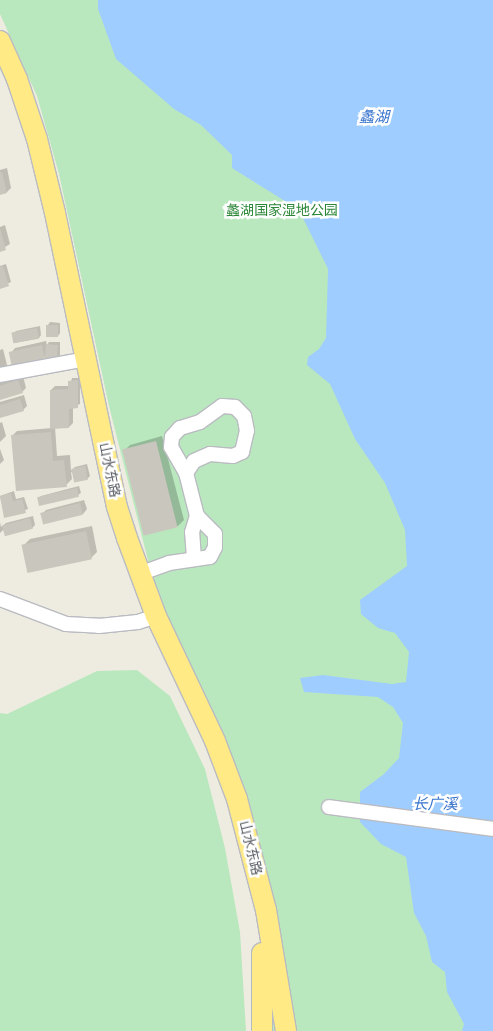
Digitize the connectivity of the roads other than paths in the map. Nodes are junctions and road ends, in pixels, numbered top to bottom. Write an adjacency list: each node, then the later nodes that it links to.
1 (0, 40): 2 (highway, 山水东路)
2 (86, 359): 3 (street); 7 (highway, 山水东路)
3 (0, 375)
4 (186, 473): 4 (street); 5 (street)
5 (197, 516): 6 (street); 6 (street)
6 (194, 559): 7 (street)
7 (140, 574): 9 (highway, 山水东路)
8 (0, 599): 9 (street)
9 (156, 616): 12 (highway, 山水东路)
10 (329, 807): 11 (street)
11 (493, 829)
12 (259, 886): 13 (highway, 山水东路); 14 (highway, 山水东路)
13 (262, 1031)
14 (286, 1031)

